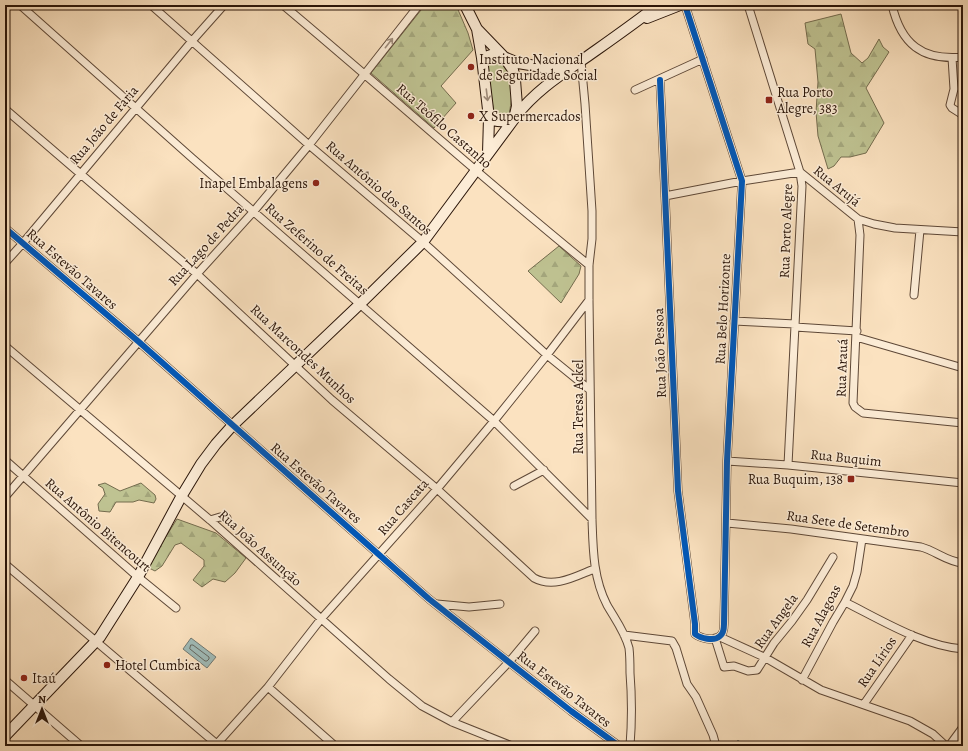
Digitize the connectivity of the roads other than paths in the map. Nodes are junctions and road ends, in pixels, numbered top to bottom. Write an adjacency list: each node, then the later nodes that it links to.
1 (20, 5): 24 (street, Rua Zeferino de Freitas)
2 (151, 5): 14 (street, Rua Antônio dos Santos)
3 (224, 5): 14 (street, Rua João de Faria)
4 (283, 5): 21 (street, Rua Teófilo Castanho)
5 (419, 5): 21 (street, Rua Lago de Pedra, one-way to 5)
6 (466, 5): 13 (main road)
7 (658, 5): 12 (main road)
8 (680, 5): 12 (main road)
9 (684, 5): 19 (street, Rua Belo Horizonte)
10 (748, 5): 32 (street, Rua Porto Alegre)
11 (892, 5): 18 (street)
12 (636, 22): 20 (main road)
13 (477, 29): 15 (main road); 17 (main road)
14 (192, 41): 24 (street, Rua João de Faria); 29 (street, Rua Antônio dos Santos)
15 (504, 56): 17 (main road); 20 (main road); 28 (main road)
16 (963, 56): 18 (street)
17 (482, 58): 27 (main road, one-way to 27)
18 (952, 58): 26 (street)
19 (703, 59): 22 (street); 34 (street, Rua Belo Horizonte)
20 (577, 63): 28 (main road); 44 (street, Rua Teresa Ackel)
21 (365, 74): 29 (street, Rua Lago de Pedra); 31 (street, Rua Teófilo Castanho)
22 (660, 80): 23 (street); 35 (street, Rua João Pessoa)
23 (635, 90)
24 (136, 108): 33 (street, Rua João de Faria); 36 (street, Rua Zeferino de Freitas)
25 (5, 110): 33 (street, Rua Marcondes Munhos)
26 (963, 115)
27 (489, 118): 28 (main road); 30 (main road)
28 (514, 119): 30 (main road)
29 (310, 145): 36 (street, Rua Lago de Pedra); 41 (street, Rua Antônio dos Santos)
30 (488, 153): 31 (main road)
31 (476, 172): 41 (main road); 44 (street, Rua Teófilo Castanho)
32 (800, 172): 34 (street); 37 (street, Rua Arujá); 50 (street, Rua Porto Alegre)
33 (79, 174): 42 (street, Rua João de Faria); 45 (street, Rua Marcondes Munhos)
34 (742, 181): 35 (street); 49 (street, Rua Belo Horizonte)
35 (665, 196): 91 (street, Rua João Pessoa)
36 (254, 211): 45 (street, Rua Lago de Pedra); 48 (street, Rua Zeferino de Freitas)
37 (858, 219): 39 (street); 51 (street, Rua Arauá)
38 (5, 228): 42 (street, Rua Estevão Tavares)
39 (920, 230): 40 (street); 46 (street)
40 (963, 232)
41 (423, 242): 48 (main road); 54 (street, Rua Antônio dos Santos)
42 (23, 243): 43 (street, Rua João de Faria); 52 (street, Rua Estevão Tavares)
43 (5, 263)
44 (589, 265): 47 (street, Rua Teresa Ackel)
45 (198, 274): 52 (street, Rua Lago de Pedra); 55 (street, Rua Marcondes Munhos)
46 (914, 296)
47 (589, 300): 54 (street, Rua Cascata); 57 (street, Rua Teresa Ackel)
48 (360, 304): 55 (main road); 59 (street, Rua Zeferino de Freitas)
49 (734, 321): 50 (street); 63 (street, Rua Belo Horizonte)
50 (795, 326): 51 (street); 64 (street, Rua Porto Alegre)
51 (856, 334): 56 (street); 60 (street, Rua Arauá)
52 (139, 342): 58 (street, Rua Lago de Pedra); 61 (street, Rua Estevão Tavares)
53 (5, 346): 58 (street, Rua João Assunção)
54 (547, 355): 57 (street, Rua Antônio dos Santos); 59 (street, Rua Cascata)
55 (295, 365): 61 (main road); 69 (street, Rua Marcondes Munhos)
56 (963, 368)
57 (590, 390): 73 (street, Rua Teresa Ackel)
58 (80, 411): 66 (street, Rua Lago de Pedra); 71 (street, Rua João Assunção)
59 (494, 421): 65 (street, Rua Zeferino de Freitas); 69 (street, Rua Cascata)
60 (963, 423)
61 (232, 426): 71 (main road); 77 (street, Rua Estevão Tavares)
62 (5, 460): 66 (street, Rua Antônio Bitencourt)
63 (727, 461): 64 (street, Rua Buquim); 75 (street, Rua Belo Horizonte)
64 (788, 465): 67 (street, Rua Buquim)
65 (544, 470): 68 (street); 73 (street, Rua Zeferino de Freitas)
66 (23, 476): 70 (street, Rua Lago de Pedra); 82 (street, Rua Antônio Bitencourt)
67 (963, 483)
68 (514, 486)
69 (437, 489): 77 (street, Rua Cascata); 81 (street, Rua Marcondes Munhos)
70 (5, 497)
71 (181, 497): 74 (street, Rua João Assunção); 82 (main road)
72 (227, 518): 74 (street)
73 (592, 519): 81 (street, Rua Teresa Ackel)
74 (210, 520): 87 (street, Rua João Assunção)
75 (726, 523): 76 (street, Rua Sete de Setembro); 91 (street, Rua Belo Horizonte)
76 (862, 539): 79 (street, Rua Sete de Setembro); 83 (street, Rua Alagoas)
77 (378, 555): 84 (street, Rua Estevão Tavares); 87 (street, Rua Cascata)
78 (833, 557): 94 (street, Rua Angela)
79 (963, 563)
80 (5, 564): 92 (street)
81 (594, 569): 89 (street, Rua Teresa Ackel)
82 (138, 577): 86 (street, Rua Antônio Bitencourt); 92 (main road)
83 (845, 602): 90 (street); 97 (street, Rua Alagoas)
84 (437, 604): 85 (street); 95 (street, Rua Estevão Tavares)
85 (500, 604)
86 (176, 608)
87 (321, 619): 98 (street, Rua Cascata); 101 (street, Rua João Assunção)
88 (535, 631): 95 (street)
89 (624, 635): 111 (street, Rua Teresa Ackel); 112 (street)
90 (912, 635): 93 (street); 99 (street, Rua Lírios)
91 (717, 638): 94 (street); 94 (street, Rua Angela)
92 (95, 642): 100 (main road); 106 (street)
93 (963, 649)
94 (764, 658): 97 (street)
95 (509, 662): 101 (street); 110 (street, Rua Estevão Tavares)
96 (5, 680): 100 (street)
97 (802, 680): 99 (street)
98 (268, 687): 106 (street, Rua Cascata); 108 (street)
99 (864, 704): 113 (street)
100 (35, 706): 103 (main road); 107 (street)
101 (452, 722): 109 (street, Rua João Assunção)
102 (963, 727): 104 (street)
103 (5, 736)
104 (955, 739): 105 (street); 113 (street)
105 (963, 742)
106 (217, 745)
107 (82, 746)
108 (335, 746)
109 (512, 746)
110 (619, 746)
111 (630, 746)
112 (716, 746)
113 (947, 746)

